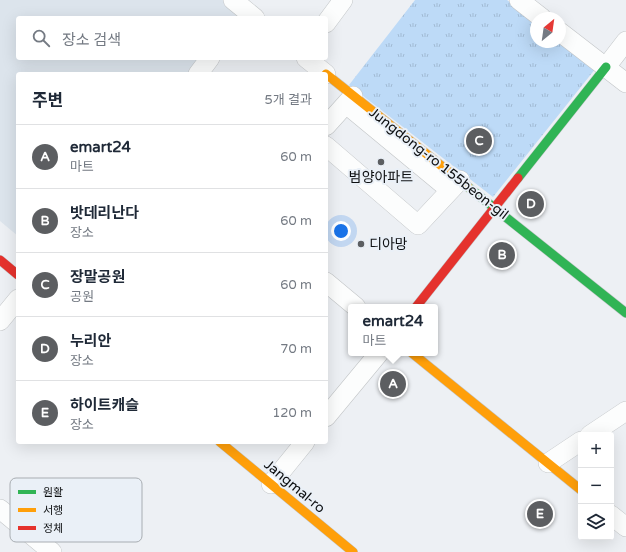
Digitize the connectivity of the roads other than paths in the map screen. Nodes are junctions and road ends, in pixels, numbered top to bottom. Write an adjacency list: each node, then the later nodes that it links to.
1 (233, 0): 4 (street)
2 (343, 0): 6 (street)
3 (519, 0): 5 (street)
4 (250, 12)
5 (534, 12)
6 (328, 20)
7 (566, 37): 11 (street)
8 (626, 41): 11 (street)
9 (208, 60): 12 (street)
10 (308, 60): 13 (street)
11 (606, 67): 15 (street); 20 (street)
12 (200, 72)
13 (324, 72)
14 (328, 76): 16 (street)
15 (626, 83)
16 (350, 100): 17 (street); 19 (street)
17 (328, 124)
18 (328, 148): 19 (street)
19 (455, 185): 20 (street, Jungdong-ro 155beon-gil)
20 (495, 208): 26 (street); 27 (street, Jungdong-ro 155beon-gil)
21 (0, 260): 22 (street)
22 (16, 273)
23 (328, 284): 25 (street)
24 (16, 301): 28 (street)
25 (352, 304)
26 (418, 304)
27 (626, 313)
28 (0, 321)
29 (377, 356): 32 (street)
30 (416, 356): 37 (street)
31 (626, 411): 33 (street)
32 (328, 415)
33 (594, 432)
34 (578, 443): 37 (street)
35 (222, 444): 38 (street, Jangmal-ro)
36 (303, 444): 38 (street)
37 (548, 463): 39 (street)
38 (270, 484): 46 (street, Jangmal-ro)
39 (578, 488)
40 (0, 509): 41 (street)
41 (10, 517)
42 (614, 517): 43 (street)
43 (626, 527)
44 (40, 542): 45 (street)
45 (52, 552)
46 (353, 552)

